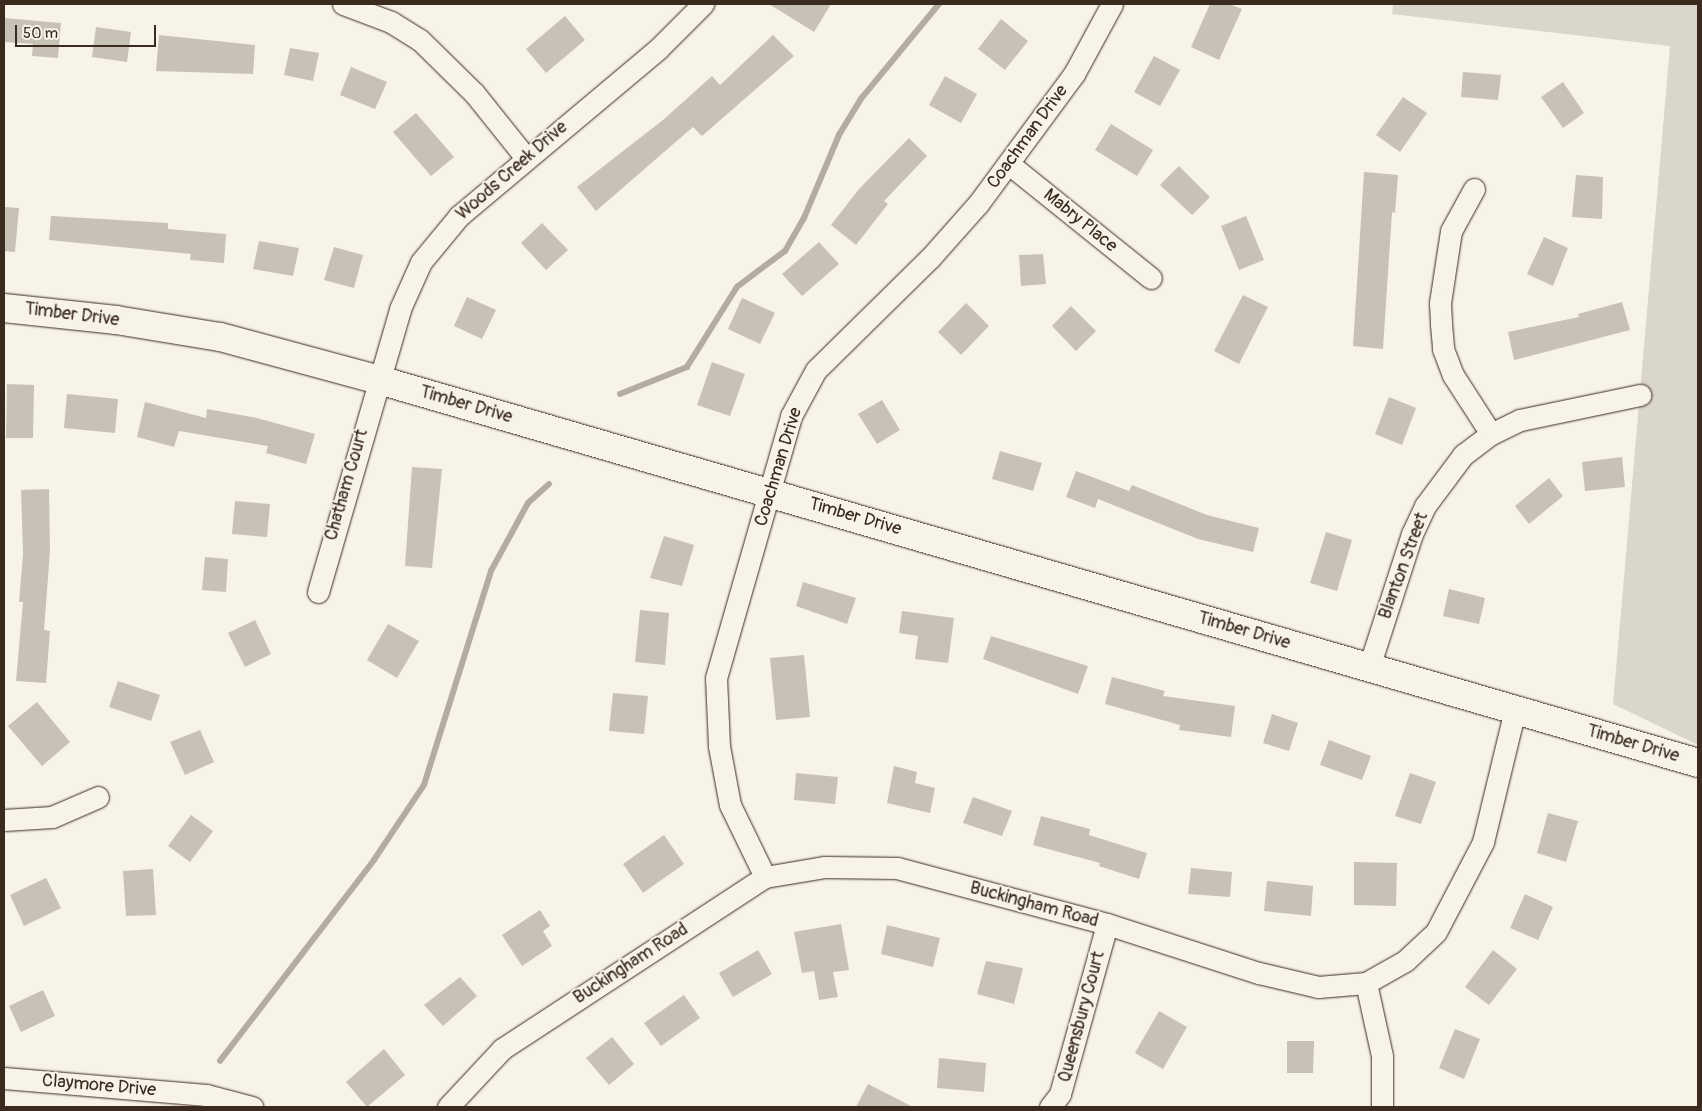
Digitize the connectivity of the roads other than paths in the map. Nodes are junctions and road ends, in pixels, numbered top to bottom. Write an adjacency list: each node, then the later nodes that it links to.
1 (344, 4): 4 (street)
2 (704, 4): 4 (street, Woods Creek Drive)
3 (1112, 4): 5 (street, Coachman Drive)
4 (526, 158): 9 (street, Woods Creek Drive)
5 (1009, 164): 7 (street, Mabry Place); 12 (street, Coachman Drive)
6 (1474, 190): 11 (street)
7 (1151, 278)
8 (4, 308): 9 (main road, Timber Drive)
9 (380, 380): 12 (main road, Timber Drive); 13 (street, Chatham Court)
10 (1640, 395): 11 (street, Blanton Street)
11 (1491, 434): 14 (street, Blanton Street)
12 (770, 492): 14 (main road, Timber Drive); 19 (street, Coachman Drive)
13 (318, 592)
14 (1369, 667): 15 (main road, Timber Drive)
15 (1515, 710): 16 (main road, Timber Drive); 21 (street, Buckingham Road)
16 (1698, 763)
17 (98, 796): 18 (street)
18 (4, 820)
19 (764, 877): 20 (street, Buckingham Road); 24 (street, Buckingham Road)
20 (1107, 924): 21 (street, Buckingham Road); 25 (street, Queensbury Court)
21 (1366, 983): 26 (street)
22 (4, 1078): 23 (street, Claymore Drive)
23 (252, 1107)
24 (448, 1107)
25 (1050, 1107)
26 (1382, 1107)

